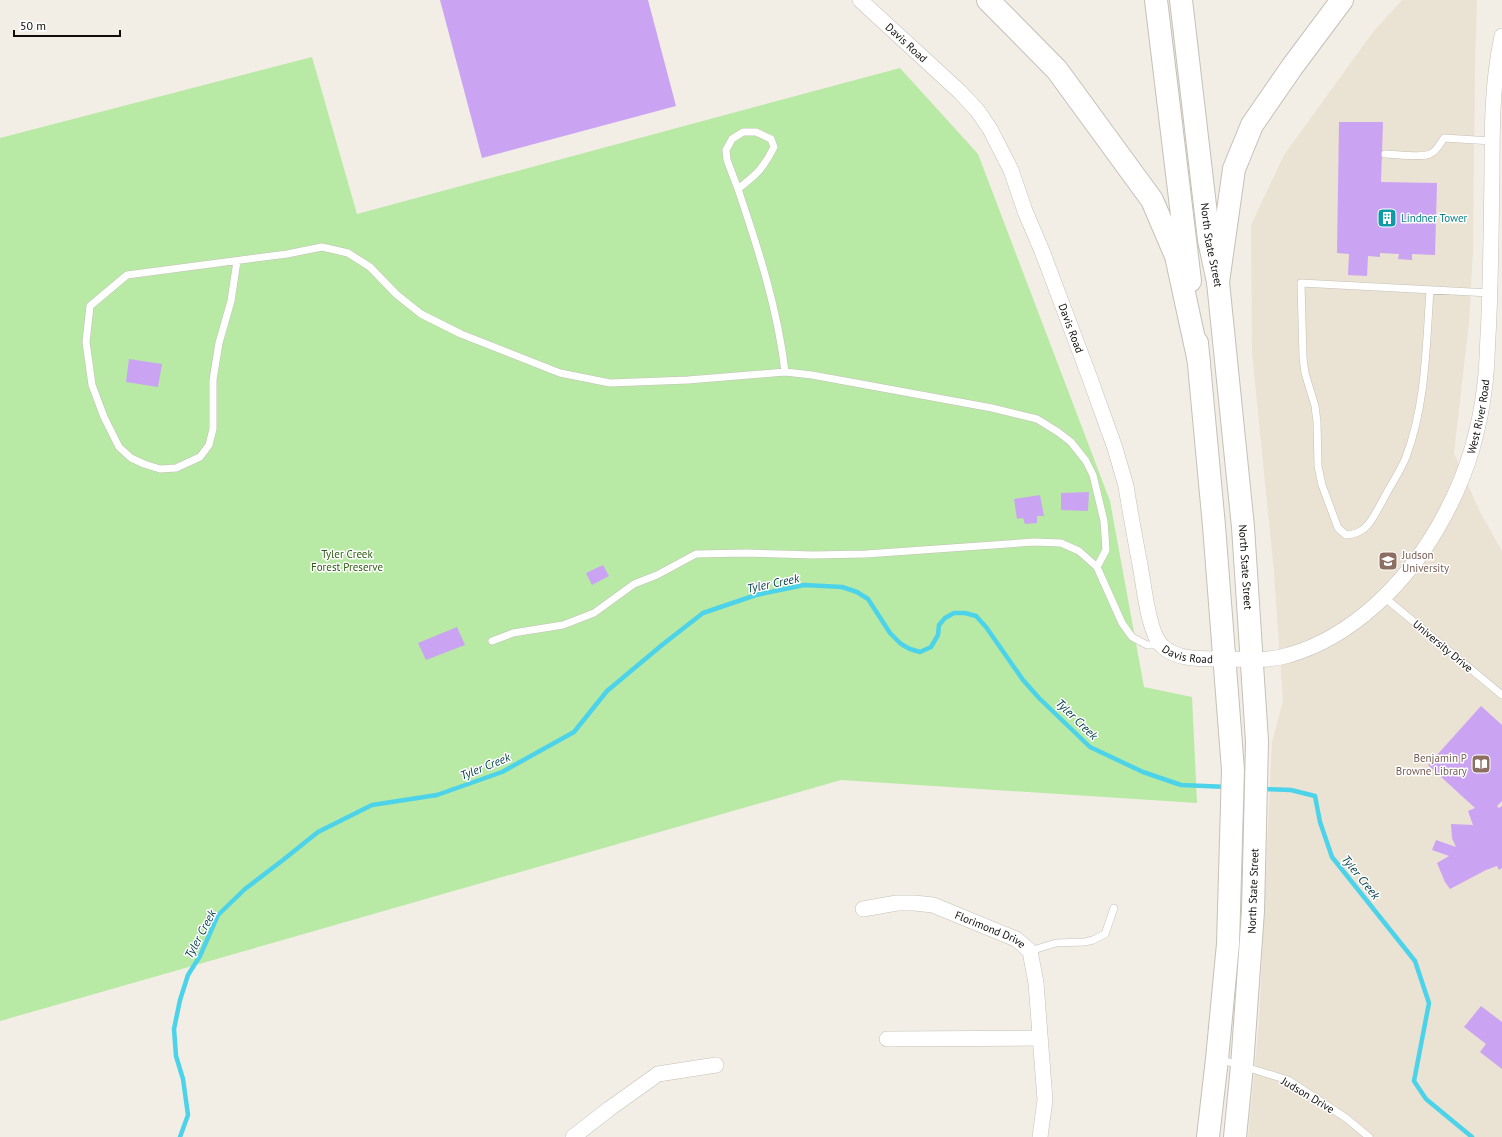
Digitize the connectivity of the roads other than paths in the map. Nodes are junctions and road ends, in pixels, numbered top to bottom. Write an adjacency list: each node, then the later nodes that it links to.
1 (860, 0): 20 (street, Davis Road)
2 (988, 0): 15 (main road)
3 (1156, 0): 15 (main road, North State Street)
4 (1182, 0): 12 (main road, North State Street)
5 (1342, 0): 12 (main road)
6 (1502, 36): 7 (street, West River Road)
7 (1492, 141): 8 (lane); 10 (street, West River Road)
8 (1385, 154)
9 (738, 189): 9 (lane); 16 (lane)
10 (1497, 243): 14 (street, West River Road)
11 (237, 261): 11 (lane); 16 (lane)
12 (1218, 282): 22 (main road, North State Street)
13 (1430, 290): 13 (lane); 14 (lane)
14 (1490, 293): 18 (street, West River Road)
15 (1199, 362): 21 (main road, North State Street)
16 (785, 372): 17 (lane)
17 (1097, 566): 19 (lane); 20 (lane)
18 (1384, 597): 22 (street, West River Road); 23 (lane, University Drive)
19 (492, 641)
20 (1161, 645): 21 (street, Davis Road)
21 (1226, 659): 22 (street, West River Road); 29 (main road, North State Street)
22 (1252, 660): 31 (main road, North State Street)
23 (1502, 695)
24 (1114, 908): 26 (lane)
25 (863, 910): 26 (street, Florimond Drive)
26 (1030, 951): 28 (street, Florimond Drive)
27 (888, 1038): 28 (street)
28 (1040, 1038): 33 (street, Florimond Drive)
29 (1217, 1059): 31 (lane, Judson Drive); 34 (main road, North State Street)
30 (716, 1065): 32 (street)
31 (1242, 1066): 35 (main road, North State Street); 36 (lane, Judson Drive)
32 (573, 1137)
33 (1040, 1137)
34 (1208, 1137)
35 (1235, 1137)
36 (1369, 1137)

